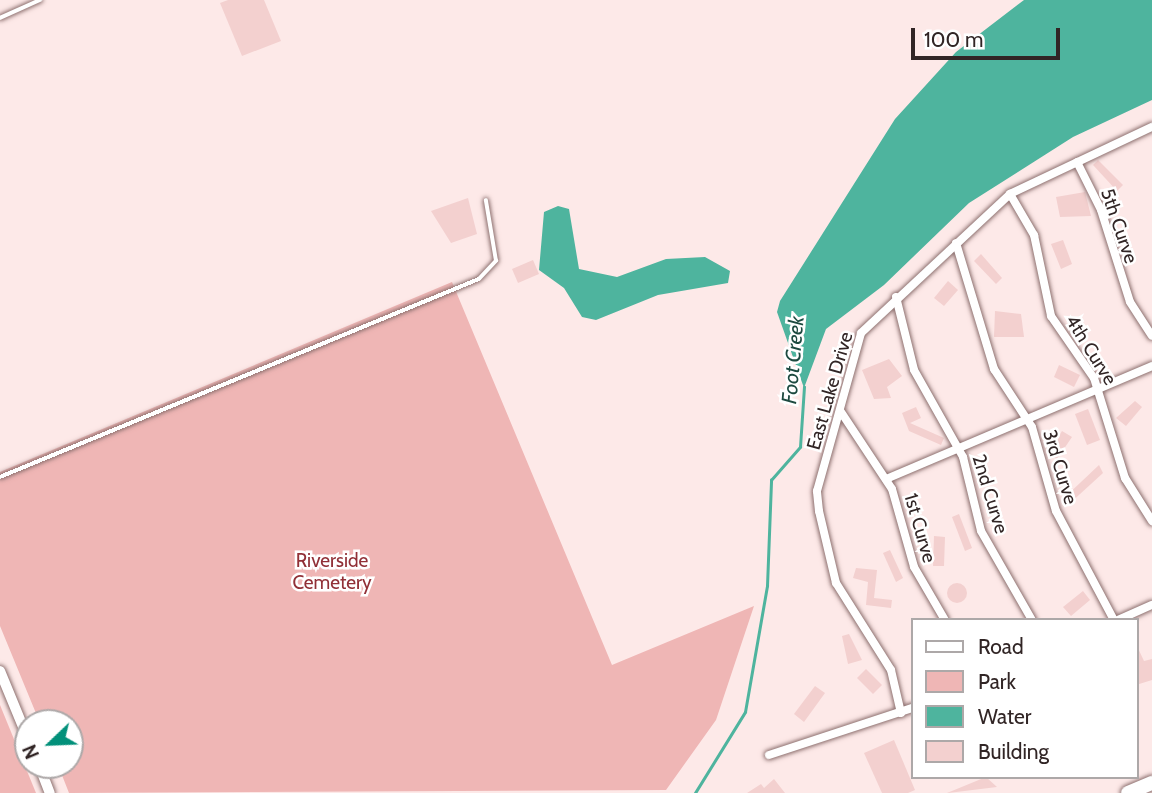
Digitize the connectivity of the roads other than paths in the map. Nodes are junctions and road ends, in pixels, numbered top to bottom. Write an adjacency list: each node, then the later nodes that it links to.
1 (40, 0): 2 (lane)
2 (0, 18)
3 (1151, 129): 4 (street, East Lake Drive)
4 (1077, 162): 5 (street, East Lake Drive); 9 (street, 5th Curve)
5 (1010, 194): 7 (street, East Lake Drive); 11 (street, 4th Curve)
6 (486, 201): 15 (lane)
7 (956, 243): 8 (street, East Lake Drive); 13 (street, 3rd Curve)
8 (896, 297): 12 (street, East Lake Drive); 14 (street, 2nd Curve)
9 (1152, 336)
10 (1152, 366): 11 (street)
11 (1099, 388): 13 (street); 17 (street, 4th Curve)
12 (841, 412): 16 (street, 1st Curve); 26 (street, East Lake Drive)
13 (1028, 418): 14 (street); 21 (street, 3rd Curve)
14 (958, 448): 16 (street); 20 (street, 2nd Curve)
15 (0, 477)
16 (886, 479): 19 (street, 1st Curve)
17 (1152, 521)
18 (1152, 606): 22 (street)
19 (944, 618)
20 (1031, 618)
21 (1115, 618)
22 (1121, 618)
23 (0, 671): 25 (main road)
24 (911, 708): 26 (street)
25 (16, 709)
26 (901, 713): 27 (street)
27 (769, 755)
28 (1152, 783): 29 (highway)
29 (1128, 793)

